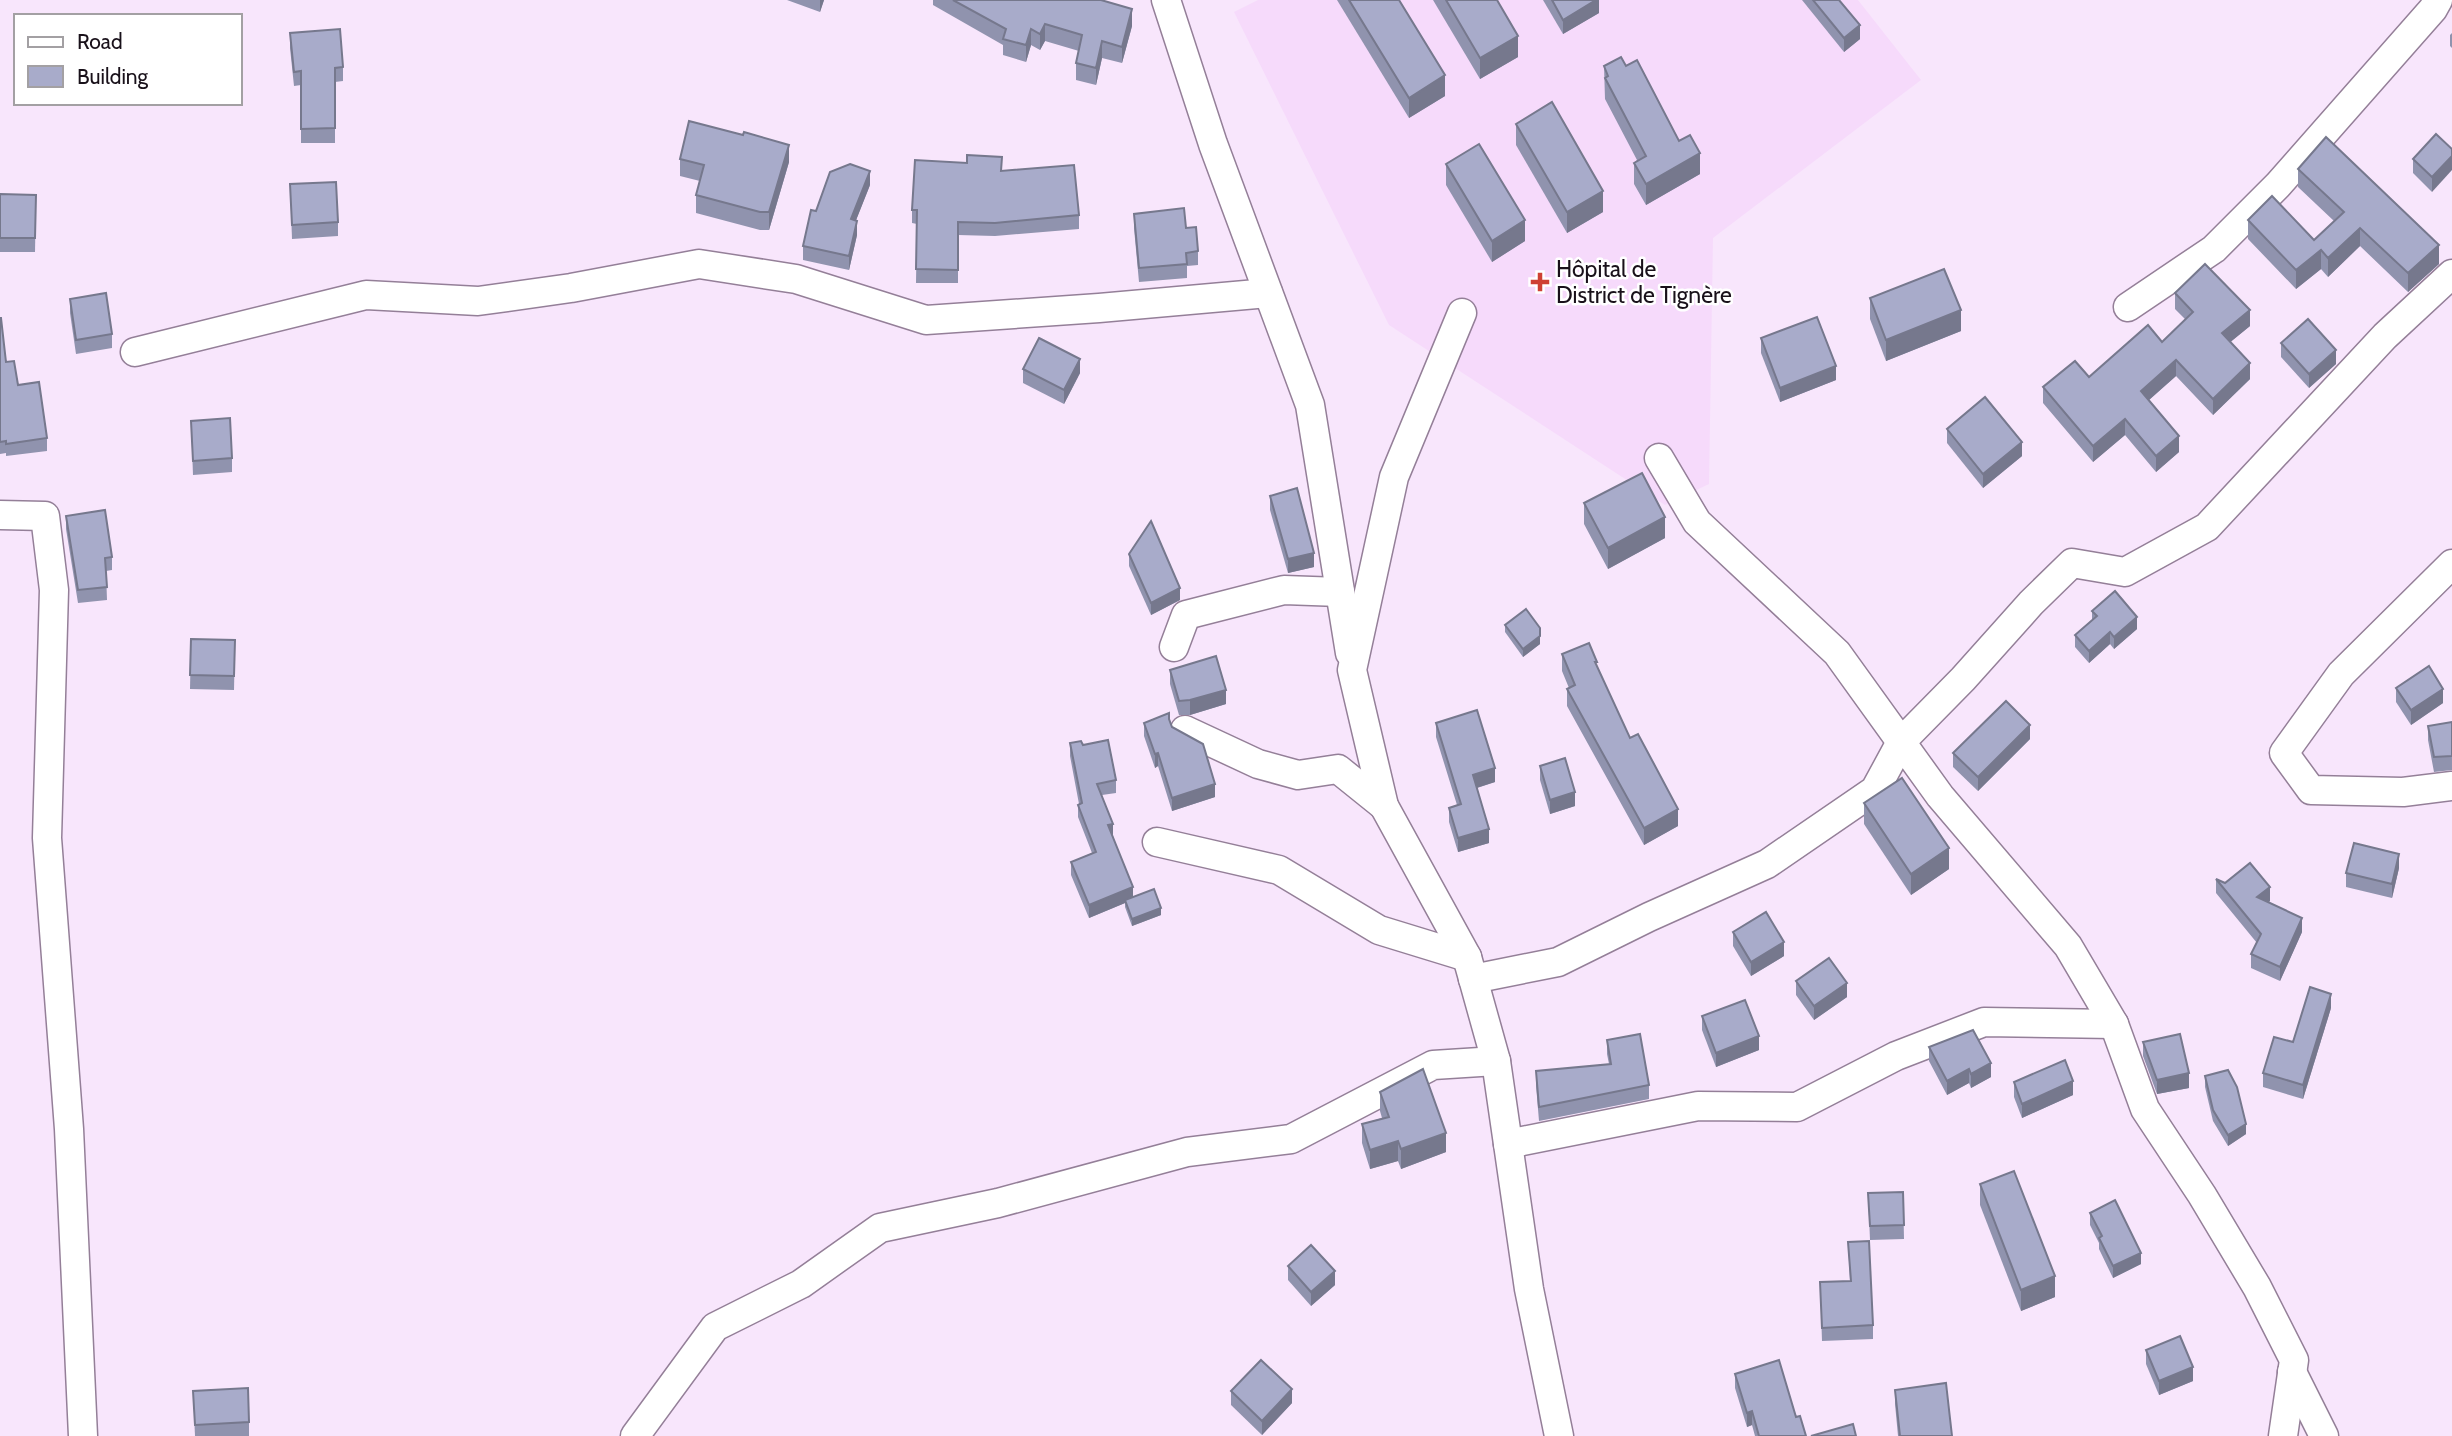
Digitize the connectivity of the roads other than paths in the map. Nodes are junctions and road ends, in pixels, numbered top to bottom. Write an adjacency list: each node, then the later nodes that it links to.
1 (1166, 0): 4 (street)
2 (2438, 0): 5 (street)
3 (2452, 274): 15 (street)
4 (1268, 293): 7 (street); 11 (street)
5 (2128, 307)
6 (1462, 313): 13 (street)
7 (135, 352)
8 (1659, 458): 15 (street)
9 (0, 515): 24 (street)
10 (2452, 564): 16 (street)
11 (1340, 592): 12 (street); 13 (street)
12 (1174, 647)
13 (1352, 670): 17 (street)
14 (1185, 730): 17 (street)
15 (1901, 742): 19 (street); 20 (street)
16 (2452, 786)
17 (1384, 806): 19 (street)
18 (1157, 842): 19 (street)
19 (1470, 968): 21 (street)
20 (2114, 1024): 22 (street); 23 (street)
21 (1496, 1061): 22 (street); 25 (street)
22 (1508, 1144): 26 (street)
23 (2292, 1372): 27 (street); 28 (street)
24 (83, 1436)
25 (635, 1436)
26 (1559, 1436)
27 (2283, 1436)
28 (2323, 1436)

